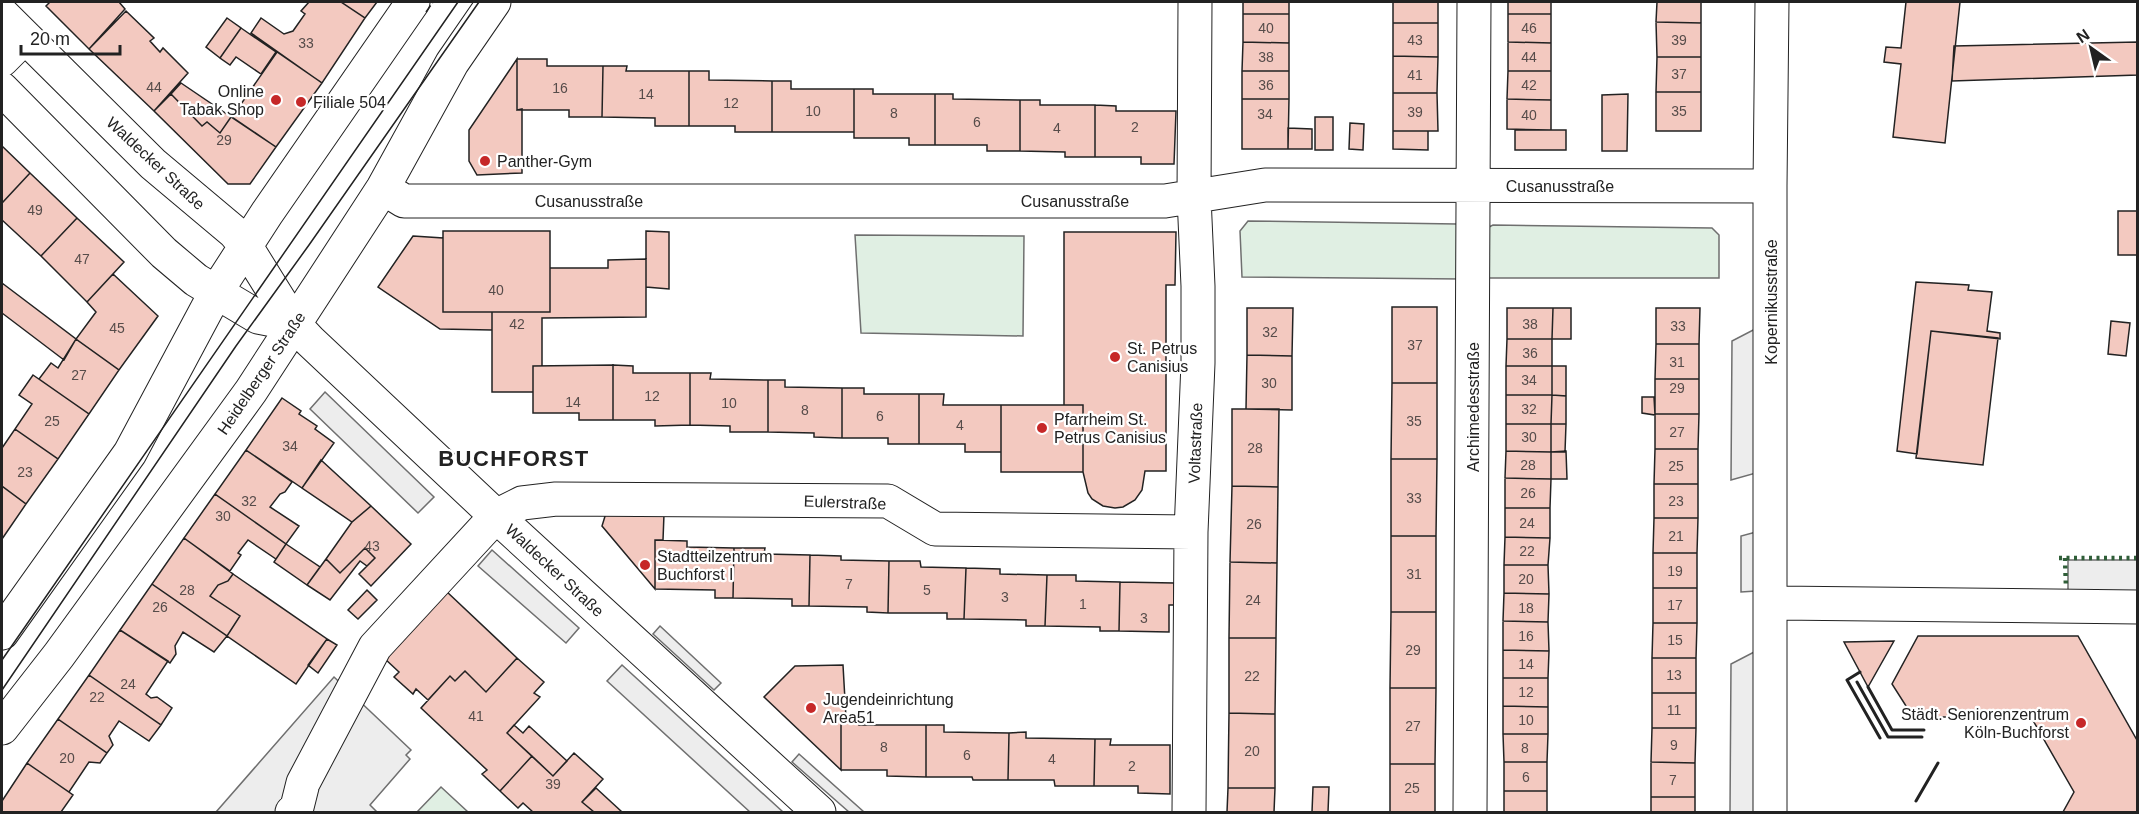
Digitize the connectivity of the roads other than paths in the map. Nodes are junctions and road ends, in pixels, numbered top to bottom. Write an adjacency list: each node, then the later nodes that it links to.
1 (413, 2): 14 (street)
2 (494, 2): 12 (street, Heidelberger Straße)
3 (1195, 2): 13 (street, Voltastraße)
4 (1474, 2): 10 (street, Archimedesstraße)
5 (1772, 2): 11 (street, Kopernikusstraße)
6 (2, 15): 7 (street, Waldecker Straße)
7 (25, 37): 8 (street); 14 (street, Waldecker Straße)
8 (2, 60)
9 (2, 89): 15 (street)
10 (1473, 186): 11 (street, Cusanusstraße); 13 (street, Cusanusstraße); 26 (street, Archimedesstraße)
11 (1770, 186): 19 (street, Kopernikusstraße)
12 (383, 188): 13 (street, Cusanusstraße); 16 (street, Heidelberger Straße)
13 (1194, 196): 18 (street, Voltastraße)
14 (245, 245): 15 (street); 16 (street, Waldecker Straße)
15 (216, 292): 16 (street); 21 (street)
16 (294, 324): 17 (street, Waldecker Straße); 22 (street, Heidelberger Straße)
17 (496, 516): 18 (street, Eulerstraße); 23 (street); 24 (street, Waldecker Straße)
18 (1191, 532): 25 (street, Voltastraße)
19 (1771, 603): 20 (street); 27 (street, Kopernikusstraße)
20 (2138, 607)
21 (2, 633)
22 (2, 728)
23 (292, 813)
24 (819, 813)
25 (1189, 813)
26 (1470, 813)
27 (1770, 813)

